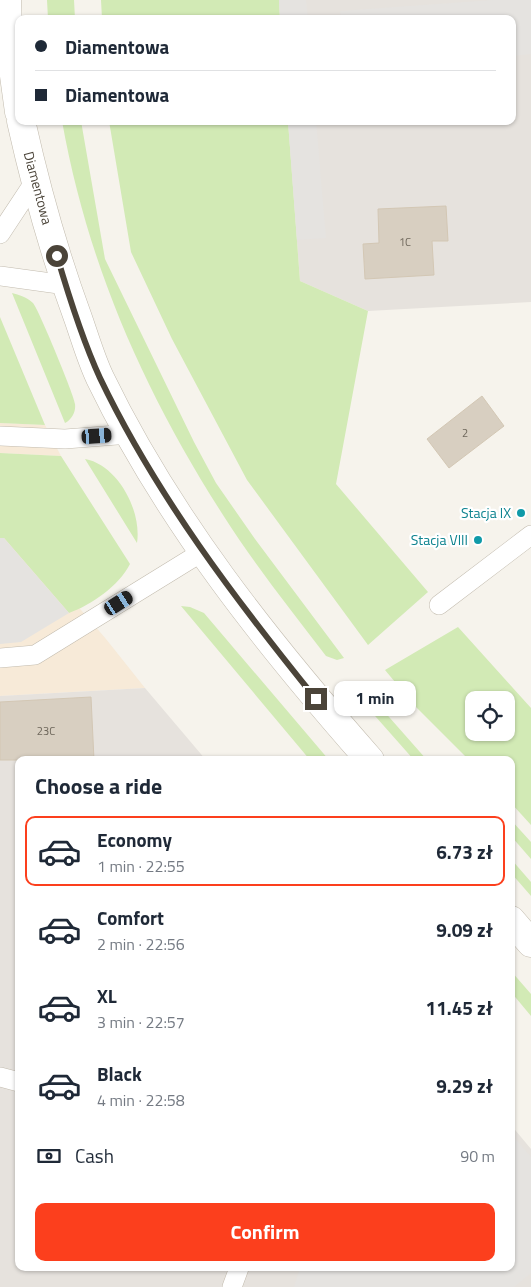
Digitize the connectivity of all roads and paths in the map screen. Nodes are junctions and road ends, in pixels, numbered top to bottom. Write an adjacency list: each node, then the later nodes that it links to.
1 (7, 0): 2 (street)
2 (15, 83)
3 (22, 125): 4 (street, Diamentowa)
4 (35, 181): 5 (lane); 7 (street, Diamentowa)
5 (0, 234)
6 (0, 276): 7 (lane)
7 (66, 286): 8 (street, Diamentowa)
8 (130, 434): 9 (lane); 11 (street, Diamentowa)
9 (0, 436)
10 (531, 535): 12 (lane)
11 (202, 552): 13 (lane); 14 (street, Diamentowa)
12 (439, 606)
13 (0, 658)
14 (366, 756)
15 (515, 924): 16 (street)
16 (531, 942)
17 (0, 1077): 18 (lane)
18 (15, 1081)
19 (237, 1271): 20 (lane)
20 (232, 1287)

